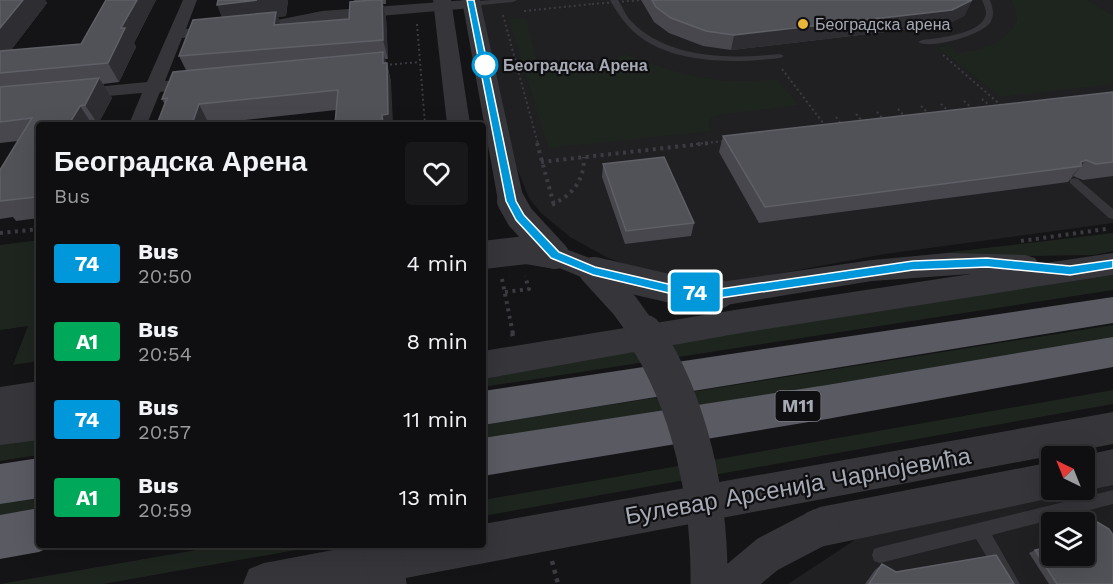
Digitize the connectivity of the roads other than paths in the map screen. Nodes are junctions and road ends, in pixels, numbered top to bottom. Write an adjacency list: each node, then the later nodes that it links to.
1 (190, 0): 10 (street)
2 (310, 0): 9 (street)
3 (513, 0): 6 (lane)
4 (614, 0): 12 (lane)
5 (986, 0): 11 (lane)
6 (499, 1): 7 (lane)
7 (471, 2): 8 (street); 21 (street, bridge)
8 (443, 3): 9 (street); 17 (street)
9 (308, 18): 10 (street)
10 (177, 34): 14 (street)
11 (925, 41)
12 (776, 56)
13 (219, 81): 14 (street)
14 (154, 87): 15 (street); 16 (street)
15 (58, 96)
16 (139, 122)
17 (459, 122)
18 (1074, 181): 19 (lane)
19 (1113, 215)
20 (486, 255): 21 (street, bridge)
21 (555, 255): 23 (street)
22 (1113, 264): 24 (street)
23 (593, 271): 24 (street, bridge); 50 (street, bridge)
24 (1070, 271): 27 (street)
25 (1113, 310): 30 (highway, M11)
26 (1113, 352): 34 (highway, M11)
27 (486, 364)
28 (36, 396): 29 (street)
29 (0, 402)
30 (486, 408)
31 (36, 424): 33 (street)
32 (1113, 428): 44 (street, Булевар Арсенија Чарнојевића)
33 (0, 429)
34 (486, 457)
35 (1113, 467): 36 (street)
36 (1095, 471)
37 (36, 478): 39 (highway)
38 (1041, 482): 51 (street, bridge)
39 (0, 484)
40 (1113, 497): 41 (lane)
41 (980, 530): 47 (lane); 52 (lane)
42 (36, 531): 43 (highway)
43 (0, 537)
44 (486, 543)
45 (382, 548): 49 (street, bridge)
46 (457, 548): 48 (street)
47 (880, 555)
48 (264, 584)
49 (388, 584)
50 (709, 584)
51 (732, 584)
52 (1012, 584)

